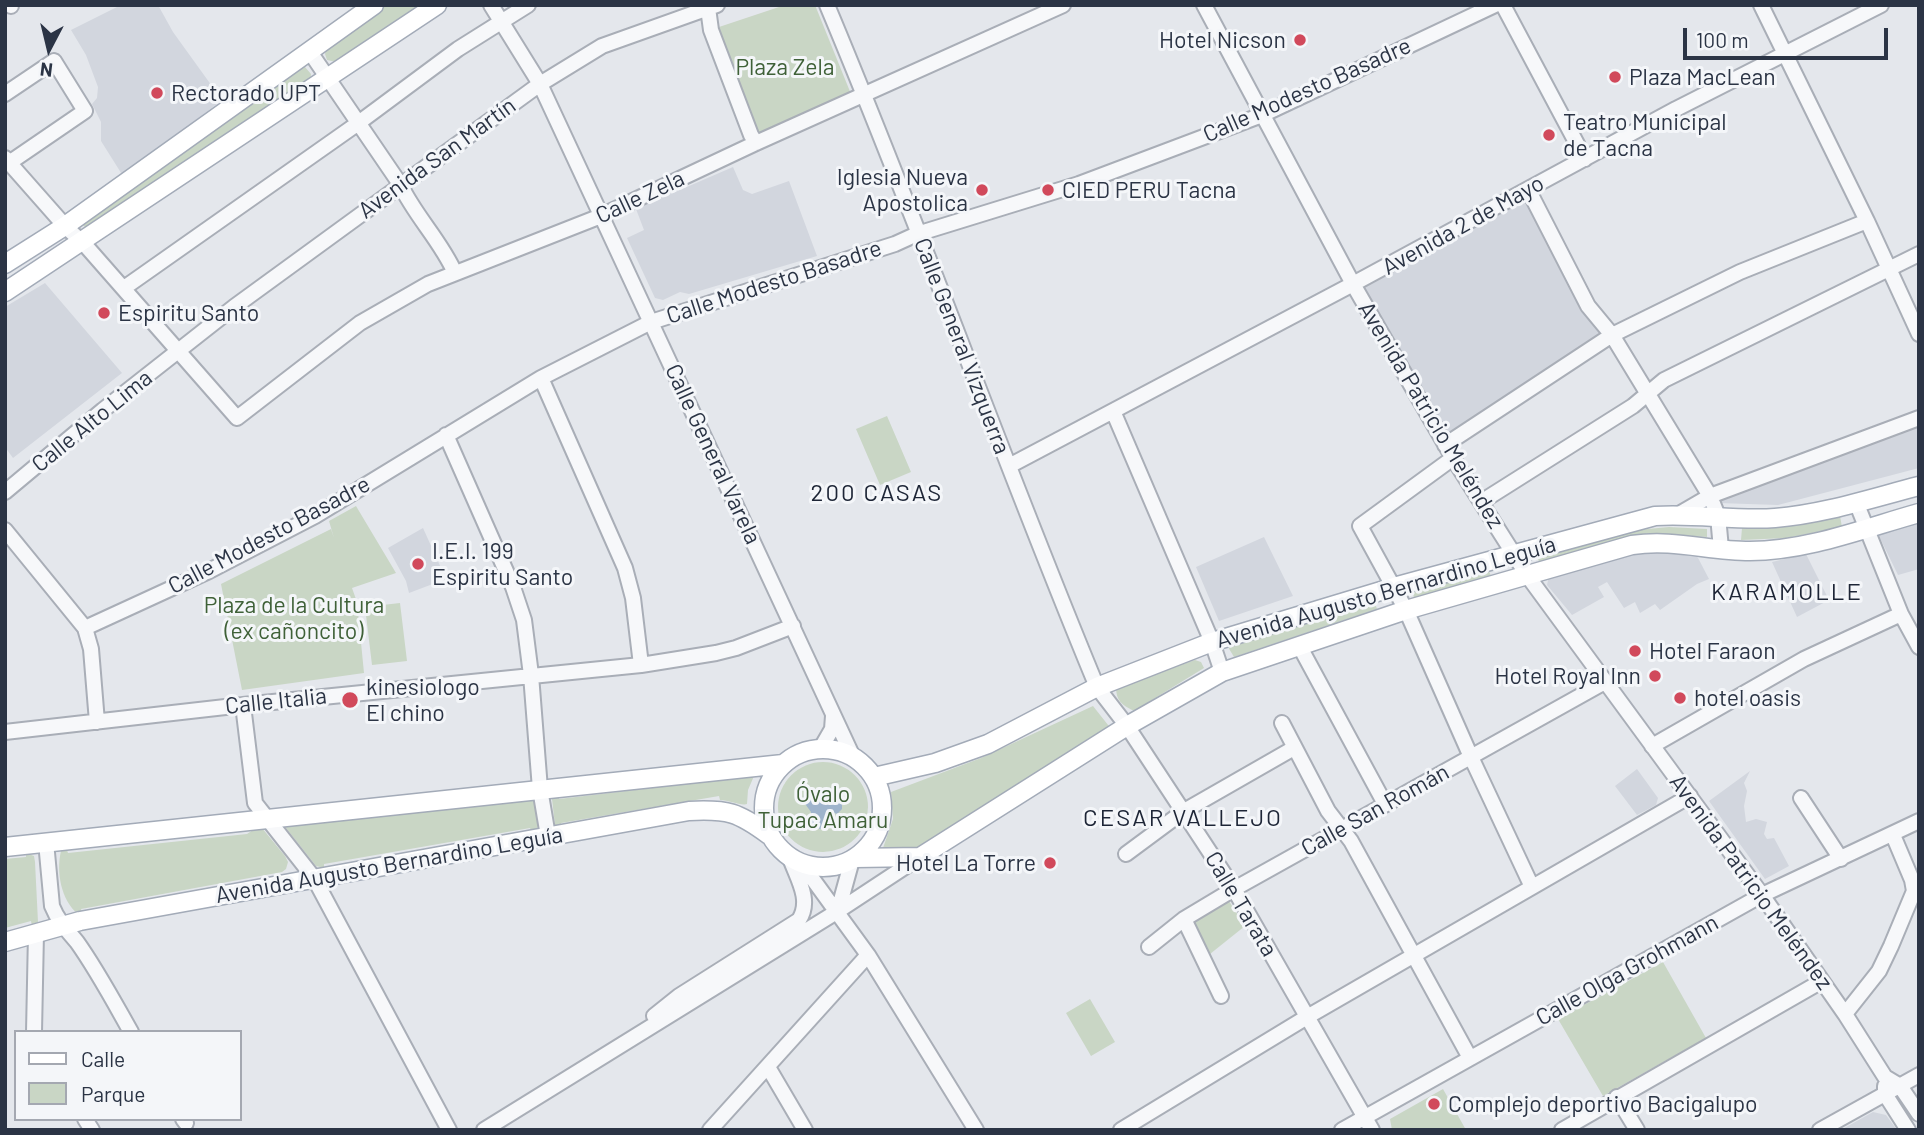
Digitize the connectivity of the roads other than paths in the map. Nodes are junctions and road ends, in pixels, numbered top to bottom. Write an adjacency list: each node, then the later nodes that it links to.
1 (374, 5): 14 (main road)
2 (437, 5): 16 (main road)
3 (491, 5): 13 (street, Calle General Varela)
4 (528, 5): 13 (street)
5 (827, 5): 19 (street, Calle General Vizquerra)
6 (1063, 5): 19 (street, Calle Zela)
7 (1204, 5): 20 (street, Avenida Patricio Meléndez)
8 (1495, 5): 20 (street, Calle Modesto Basadre)
9 (1503, 5): 23 (street)
10 (1761, 5): 15 (street)
11 (1881, 5): 15 (street, Avenida 2 de Mayo)
12 (713, 6): 17 (street, Avenida San Martín); 22 (street)
13 (501, 21): 17 (street, Calle General Varela); 21 (street)
14 (310, 52): 16 (street); 29 (main road)
15 (1787, 55): 23 (street, Avenida 2 de Mayo); 28 (street)
16 (327, 76): 21 (street); 31 (main road)
17 (540, 84): 25 (street, Avenida San Martín); 27 (street, Calle General Varela)
18 (5, 94): 24 (street)
19 (865, 95): 22 (street, Calle Zela); 30 (street, Calle General Vizquerra)
20 (1262, 115): 30 (street, Calle Modesto Basadre); 36 (street, Avenida Patricio Meléndez)
21 (357, 124): 25 (street); 37 (street)
22 (756, 143): 27 (street, Calle Zela)
23 (1586, 159): 26 (street, Avenida 2 de Mayo)
24 (7, 160): 29 (street)
25 (400, 184): 35 (street); 42 (street, Avenida San Martín)
26 (1528, 189): 36 (street, Avenida 2 de Mayo); 41 (street)
27 (601, 216): 35 (street, Calle Zela); 39 (street, Calle General Varela)
28 (1867, 221): 34 (street); 41 (street)
29 (65, 226): 31 (street); 33 (main road)
30 (917, 234): 39 (street, Calle Modesto Basadre); 50 (street, Calle General Vizquerra)
31 (81, 241): 37 (street); 38 (main road)
32 (1919, 254): 34 (street)
33 (5, 264)
34 (1889, 269): 40 (street); 44 (street)
35 (455, 273): 42 (street, Calle Zela)
36 (1353, 284): 45 (street, Avenida 2 de Mayo); 48 (street, Avenida Patricio Meléndez)
37 (124, 288): 42 (street)
38 (5, 292)
39 (651, 322): 43 (street, Calle Modesto Basadre); 67 (street, Calle General Varela)
40 (1919, 334)
41 (1612, 335): 44 (street); 48 (street)
42 (178, 350): 52 (street, Calle Alto Lima)
43 (541, 378): 47 (street, Calle Modesto Basadre); 72 (street)
44 (1647, 394): 53 (street); 54 (street)
45 (1114, 411): 50 (street, Avenida 2 de Mayo); 69 (street)
46 (1919, 418): 53 (street)
47 (446, 435): 68 (street, Calle Modesto Basadre); 74 (street)
48 (1445, 445): 49 (street, Avenida Patricio Meléndez)
49 (1453, 458): 54 (street, Avenida Patricio Meléndez); 64 (street)
50 (1009, 466): 76 (street, Calle General Vizquerra)
51 (1919, 486): 55 (main road, Avenida Augusto Bernardino Leguía)
52 (5, 492)
53 (1710, 496): 57 (street); 58 (street)
54 (1481, 502): 62 (street, Avenida Patricio Meléndez)
55 (1856, 502): 58 (main road, Avenida Augusto Bernardino Leguía); 59 (street)
56 (1919, 513): 59 (main road, Avenida Augusto Bernardino Leguía)
57 (1679, 514): 58 (main road, Avenida Augusto Bernardino Leguía); 62 (main road, Avenida Augusto Bernardino Leguía)
58 (1717, 516): 61 (street)
59 (1867, 527): 61 (main road, Avenida Augusto Bernardino Leguía); 66 (street)
60 (5, 530): 68 (street)
61 (1721, 549): 63 (main road, Avenida Augusto Bernardino Leguía)
62 (1515, 556): 63 (street, Avenida Patricio Meléndez); 64 (main road, Avenida Augusto Bernardino Leguía)
63 (1527, 575): 65 (main road, Avenida Augusto Bernardino Leguía); 75 (street, Avenida Patricio Meléndez)
64 (1394, 587): 65 (street); 69 (main road, Avenida Augusto Bernardino Leguía)
65 (1406, 610): 70 (main road, Avenida Augusto Bernardino Leguía); 87 (street)
66 (1901, 614): 71 (street); 83 (street)
67 (793, 626): 72 (street, Calle Italia); 78 (street, Calle General Varela)
68 (85, 628): 79 (street)
69 (1212, 642): 73 (street); 76 (main road, Avenida Augusto Bernardino Leguía)
70 (1300, 647): 73 (main road, Avenida Augusto Bernardino Leguía); 93 (street)
71 (1919, 648)
72 (640, 664): 74 (street, Calle Italia)
73 (1222, 672): 81 (main road, Avenida Augusto Bernardino Leguía)
74 (531, 676): 77 (street, Calle Italia); 90 (street)
75 (1605, 682): 83 (street, Avenida Patricio Meléndez); 87 (street, Calle San Román)
76 (1097, 687): 81 (street, Calle Tarata); 89 (main road, Avenida Augusto Bernardino Leguía)
77 (243, 705): 79 (street, Calle Italia); 95 (street)
78 (833, 711): 84 (street); 86 (street, Calle General Varela)
79 (97, 722): 82 (street, Calle Italia)
80 (1282, 723): 85 (street)
81 (1127, 726): 94 (street, Calle Tarata); 104 (main road, Avenida Augusto Bernardino Leguía)
82 (5, 732)
83 (1652, 746): 91 (street, Avenida Patricio Meléndez)
84 (821, 748): 86 (main road); 88 (main road)
85 (1294, 748): 94 (street); 97 (street)
86 (853, 757): 89 (main road)
87 (1471, 757): 93 (street, Calle San Román); 109 (street)
88 (783, 764): 90 (main road, Avenida Augusto Bernardino Leguía); 98 (main road)
89 (874, 778): 105 (main road)
90 (540, 789): 95 (main road, Avenida Augusto Bernardino Leguía); 100 (street)
91 (1690, 796): 109 (street); 111 (street, Avenida Patricio Meléndez)
92 (1801, 797): 106 (street)
93 (1385, 804): 97 (street, Calle San Román)
94 (1184, 811): 103 (street); 110 (street, Calle Tarata)
95 (265, 818): 101 (main road, Avenida Augusto Bernardino Leguía); 108 (street)
96 (1919, 821): 99 (street, Calle Olga Grohmann)
97 (1340, 828): 110 (street, Calle San Román); 119 (street)
98 (769, 835): 100 (main road, Avenida Augusto Bernardino Leguía); 107 (main road)
99 (1893, 835): 106 (street, Calle Olga Grohmann); 122 (street)
100 (548, 836): 108 (main road, Avenida Augusto Bernardino Leguía)
101 (46, 842): 102 (main road, Avenida Augusto Bernardino Leguía); 114 (street)
102 (5, 847)
103 (1126, 854)
104 (920, 857): 105 (main road); 112 (street, Avenida Augusto Bernardino Leguía)
105 (853, 859): 107 (main road); 112 (street)
106 (1841, 859): 111 (street, Calle Olga Grohmann)
107 (796, 861): 112 (street); 126 (street)
108 (314, 878): 114 (main road, Avenida Augusto Bernardino Leguía); 136 (street)
109 (1532, 887): 119 (street)
110 (1234, 889): 113 (street, Calle San Román); 123 (street, Calle Tarata)
111 (1762, 895): 120 (street, Avenida Patricio Meléndez); 127 (street, Calle Olga Grohmann)
112 (838, 911): 118 (street); 126 (street, Avenida Augusto Bernardino Leguía)
113 (1184, 919): 117 (street, Calle San Román); 121 (street)
114 (61, 926): 115 (main road, Avenida Augusto Bernardino Leguía); 125 (street)
115 (36, 933): 116 (main road, Avenida Augusto Bernardino Leguía); 124 (street)
116 (5, 942)
117 (1149, 947)
118 (868, 955): 128 (street); 140 (street)
119 (1414, 955): 123 (street); 127 (street)
120 (1822, 981): 122 (street, Avenida Patricio Meléndez); 133 (street)
121 (1221, 996)
122 (1845, 1014): 130 (street, Avenida Patricio Meléndez)
123 (1307, 1017): 135 (street, Calle Tarata); 141 (street)
124 (34, 1030)
125 (130, 1030)
126 (625, 1041): 137 (street)
127 (1470, 1058): 135 (street, Calle Olga Grohmann)
128 (768, 1068): 138 (street); 139 (street)
129 (1919, 1075): 131 (street)
130 (1885, 1077): 131 (street, Avenida Patricio Meléndez); 132 (street)
131 (1900, 1086): 132 (street); 134 (street, Avenida Patricio Meléndez)
132 (1885, 1094): 146 (street); 147 (street)
133 (1617, 1097): 144 (street); 145 (street)
134 (1919, 1114)
135 (1365, 1116): 142 (street, Calle Olga Grohmann); 143 (street, Calle Tarata)
136 (449, 1130)
137 (484, 1130)
138 (710, 1130)
139 (805, 1130)
140 (976, 1130)
141 (1121, 1130)
142 (1342, 1130)
143 (1373, 1130)
144 (1562, 1130)
145 (1637, 1130)
146 (1819, 1130)
147 (1908, 1130)

